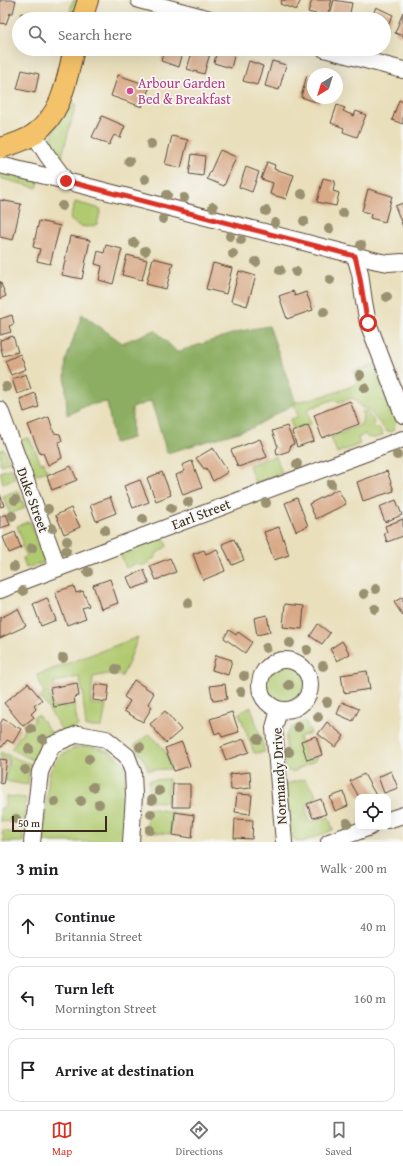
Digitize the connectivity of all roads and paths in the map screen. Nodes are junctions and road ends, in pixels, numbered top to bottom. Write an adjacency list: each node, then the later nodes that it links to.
1 (88, 0): 3 (main road)
2 (138, 0): 4 (street)
3 (84, 12)
4 (183, 12)
5 (72, 56): 8 (main road)
6 (350, 56): 7 (street)
7 (403, 70)
8 (34, 134): 9 (main road); 11 (street)
9 (0, 148)
10 (0, 165): 11 (street)
11 (66, 181): 12 (street)
12 (355, 256): 13 (street); 15 (street)
13 (403, 262)
14 (0, 410): 17 (street, Duke Street)
15 (403, 415)
16 (403, 439): 17 (street, Earl Street)
17 (58, 568): 18 (street, Earl Street)
18 (0, 590)
19 (279, 710): 25 (street, Normandy Drive)
20 (403, 815): 21 (street)
21 (391, 819)
22 (362, 830): 26 (street)
23 (32, 842): 24 (street)
24 (131, 842)
25 (284, 842)
26 (329, 842)

